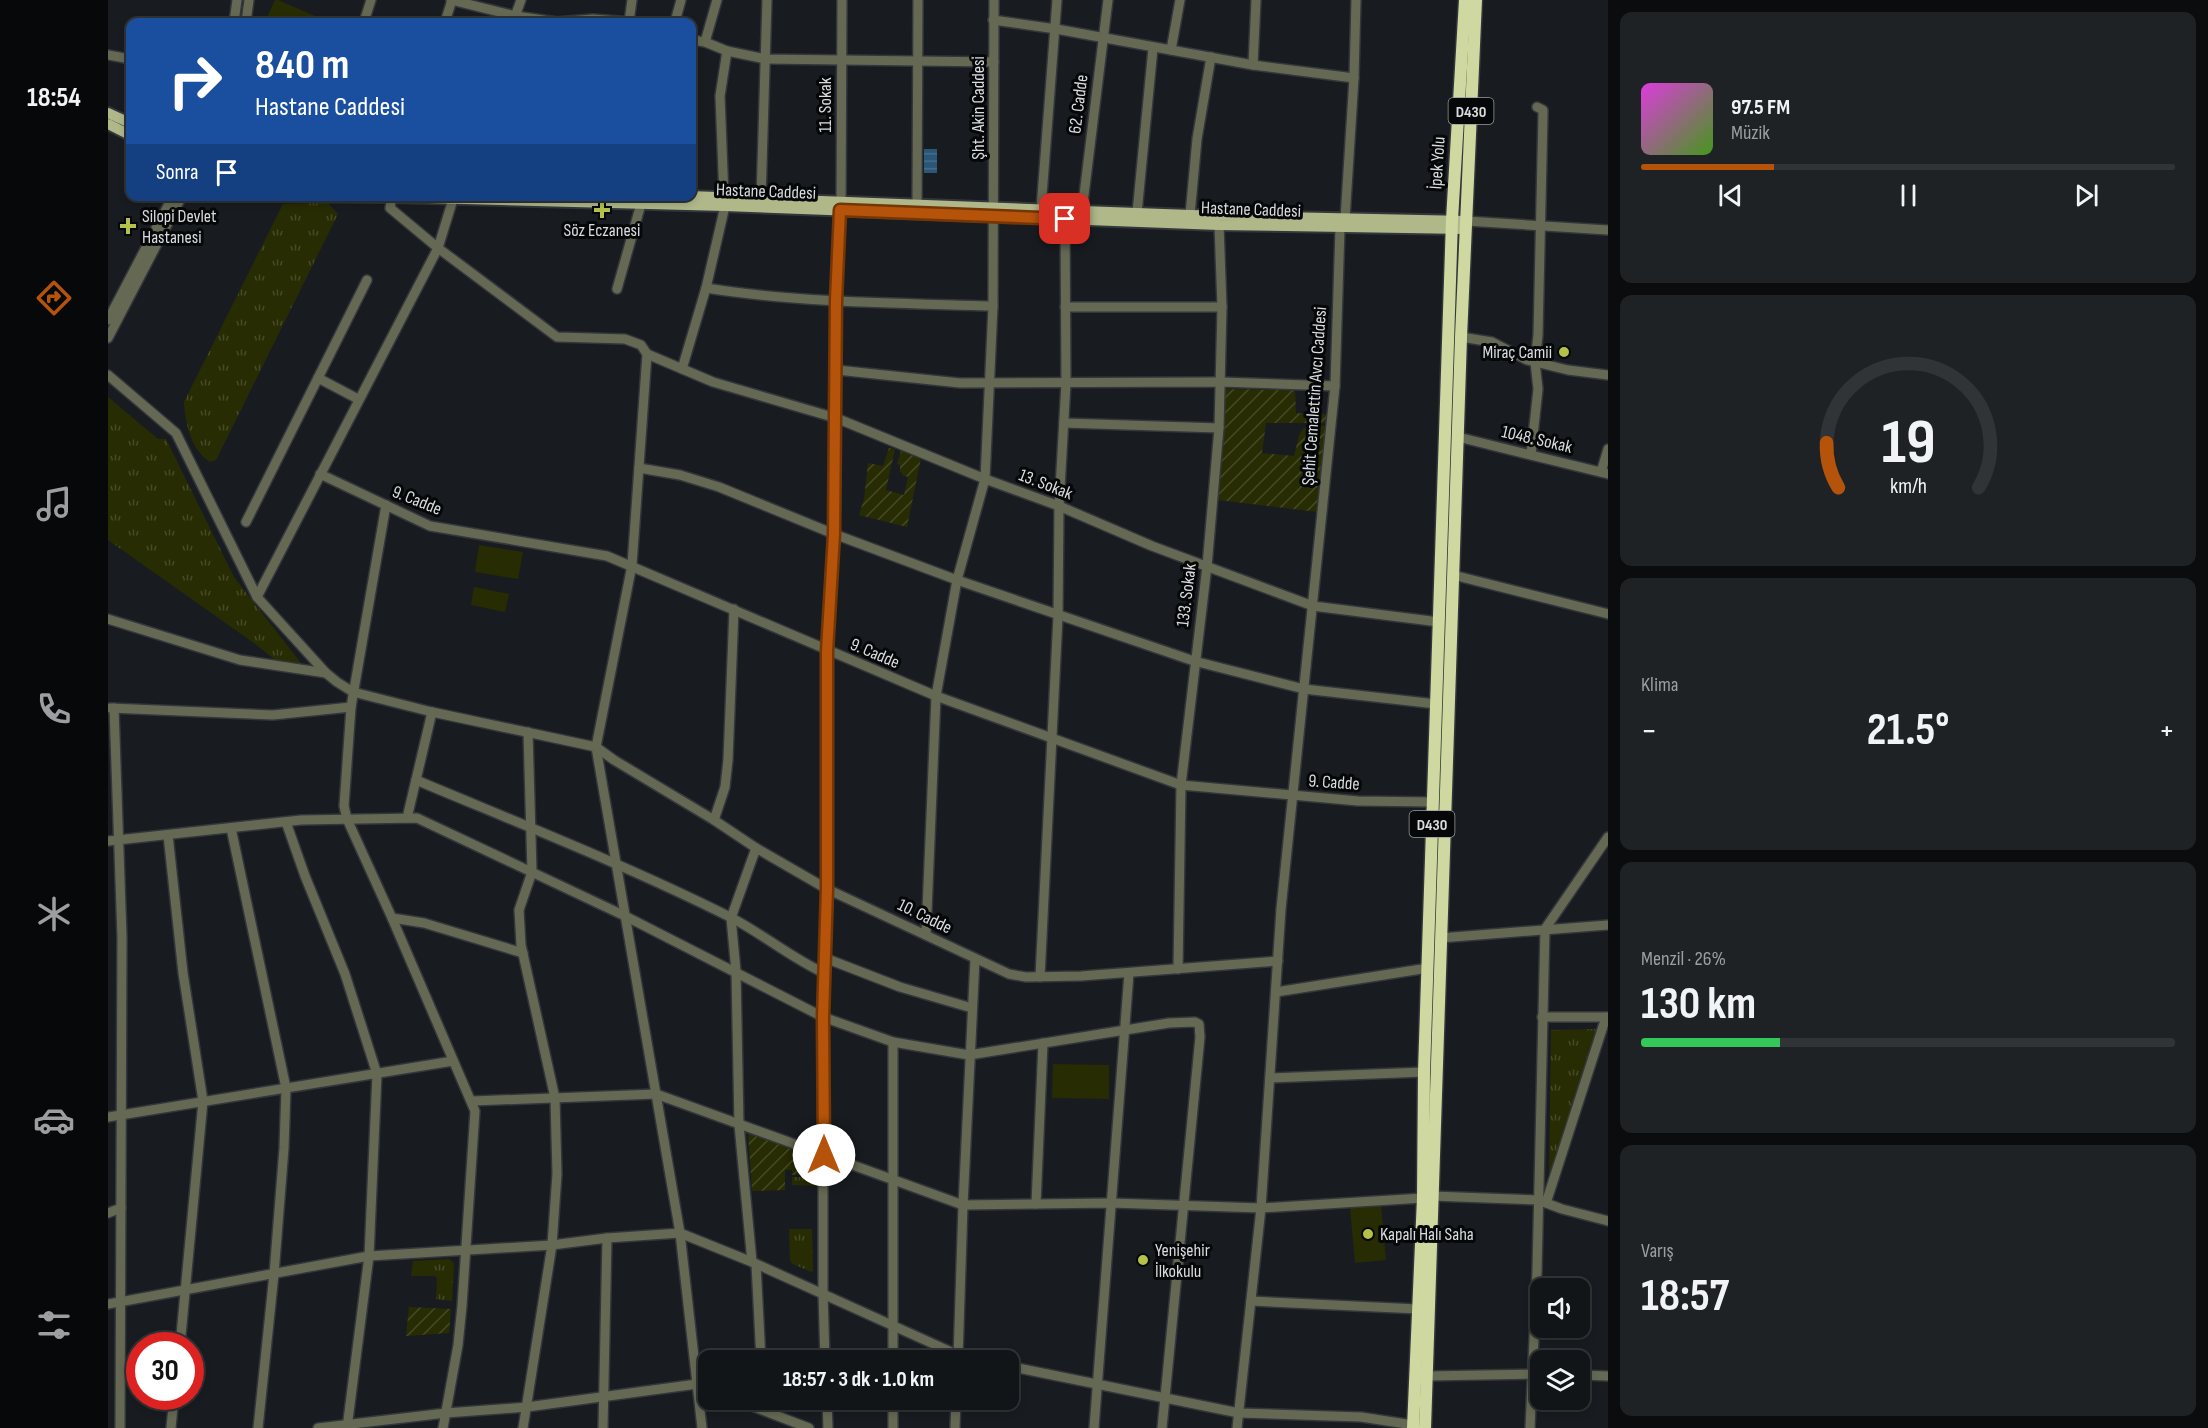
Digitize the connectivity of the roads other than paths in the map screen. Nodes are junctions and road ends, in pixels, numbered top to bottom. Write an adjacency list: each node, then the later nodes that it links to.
1 (237, 0): 20 (street)
2 (249, 0): 21 (street)
3 (371, 0): 22 (street)
4 (452, 0): 23 (street); 24 (street)
5 (521, 0): 25 (street)
6 (632, 0): 26 (street)
7 (681, 0): 27 (street)
8 (717, 0): 32 (street)
9 (767, 0): 39 (street)
10 (842, 0): 40 (street, 11. Sokak)
11 (918, 0): 41 (street)
12 (994, 0): 28 (street, Şht. Akin Caddesi)
13 (1058, 0): 29 (street)
14 (1108, 0): 30 (street, 62. Cadde)
15 (1179, 0): 34 (street)
16 (1256, 0): 43 (street)
17 (1356, 0): 44 (street, Şehit Cemalettin Avcı Caddesi)
18 (1466, 0): 69 (highway, İpek Yolu / D430)
19 (1476, 0): 70 (highway, D430)
20 (235, 18)
21 (247, 18)
22 (365, 18)
23 (446, 18)
24 (511, 18)
25 (514, 18)
26 (630, 18)
27 (676, 18)
28 (993, 20): 29 (street); 42 (street, Şht. Akin Caddesi)
29 (1056, 29): 30 (street); 61 (street)
30 (1102, 38): 33 (street); 62 (street, 62. Cadde)
31 (696, 41): 32 (street)
32 (705, 42): 35 (street)
33 (1154, 48): 34 (street); 64 (street)
34 (1171, 50): 37 (street)
35 (727, 51): 39 (street); 57 (street)
36 (108, 56): 38 (street)
37 (1210, 57): 43 (street); 65 (street)
38 (126, 58)
39 (766, 59): 40 (street); 51 (street)
40 (841, 59): 41 (street); 60 (street, 11. Sokak)
41 (918, 60): 42 (street); 59 (street)
42 (994, 62): 63 (street, Şht. Akin Caddesi)
43 (1253, 65): 44 (street)
44 (1354, 78): 67 (street, Şehit Cemalettin Avcı Caddesi)
45 (1537, 107): 71 (street)
46 (108, 113): 47 (main road)
47 (126, 121)
48 (108, 124): 49 (main road)
49 (126, 133)
50 (696, 197): 57 (main road, Hastane Caddesi)
51 (761, 199): 57 (main road, Hastane Caddesi); 60 (main road, Hastane Caddesi)
52 (170, 201): 81 (street)
53 (179, 201): 83 (street)
54 (391, 201): 73 (street, 13. Sokak)
55 (452, 201): 73 (street)
56 (547, 201): 58 (main road, Hastane Caddesi)
57 (725, 202): 58 (main road, Hastane Caddesi); 60 (main road, Hastane Caddesi); 75 (street)
58 (641, 204): 76 (street)
59 (917, 204): 60 (main road, Hastane Caddesi); 63 (main road, Hastane Caddesi)
60 (841, 206): 63 (main road, Hastane Caddesi); 77 (street, 11. Sokak)
61 (1041, 209): 62 (main road, Hastane Caddesi); 63 (main road, Hastane Caddesi)
62 (1082, 211): 64 (main road, Hastane Caddesi)
63 (994, 212): 66 (main road, Hastane Caddesi); 78 (street, Şht. Akin Caddesi)
64 (1137, 213): 65 (main road, Hastane Caddesi)
65 (1190, 215): 67 (main road, Hastane Caddesi)
66 (1065, 219): 68 (main road, Hastane Caddesi); 79 (street)
67 (1342, 224): 68 (main road, Hastane Caddesi); 69 (main road, Hastane Caddesi); 94 (street, Şehit Cemalettin Avcı Caddesi)
68 (1219, 225): 80 (street, 133. Sokak)
69 (1452, 225): 70 (main road, Hastane Caddesi); 120 (highway, D430)
70 (1466, 225): 71 (street); 82 (highway, D430)
71 (1541, 226): 72 (street); 85 (street)
72 (1608, 230)
73 (438, 248): 84 (street, 13. Sokak); 95 (street)
74 (367, 279): 90 (street)
75 (706, 288): 77 (street); 86 (street)
76 (617, 290)
77 (836, 300): 78 (street); 87 (street, 11. Sokak)
78 (993, 306): 92 (street, Şht. Akin Caddesi)
79 (1065, 307): 80 (street); 93 (street)
80 (1222, 307): 91 (street, 133. Sokak)
81 (108, 320)
82 (1461, 337): 85 (street); 99 (highway, D430)
83 (108, 338)
84 (647, 354): 86 (street, 13. Sokak); 102 (street)
85 (1535, 362): 89 (street); 101 (street)
86 (682, 369): 96 (street, 13. Sokak)
87 (837, 370): 92 (street); 96 (street, 11. Sokak)
88 (108, 375): 114 (street)
89 (1608, 375)
90 (318, 378): 95 (street); 108 (street)
91 (1221, 382): 93 (street); 94 (street); 98 (street, 133. Sokak)
92 (989, 383): 93 (street); 105 (street, Şht. Akin Caddesi)
93 (1066, 383): 97 (street)
94 (1335, 386): 115 (street, Şehit Cemalettin Avcı Caddesi)
95 (358, 399): 104 (street)
96 (836, 418): 105 (street, 13. Sokak); 109 (street, 11. Sokak)
97 (1064, 423): 98 (street); 107 (street)
98 (1219, 428): 111 (street, 133. Sokak)
99 (1458, 436): 101 (street, 1048. Sokak); 112 (highway, D430)
100 (1608, 449): 103 (street)
101 (1531, 454): 103 (street, 1048. Sokak)
102 (639, 468): 109 (street); 110 (street)
103 (1604, 473)
104 (320, 474): 106 (street, 9. Cadde); 114 (street)
105 (985, 479): 107 (street, 13. Sokak); 113 (street, Şht. Akin Caddesi)
106 (386, 505): 110 (street, 9. Cadde); 125 (street)
107 (1059, 506): 111 (street, 13. Sokak); 118 (street)
108 (246, 522)
109 (834, 534): 113 (street); 121 (street, 11. Sokak)
110 (632, 565): 116 (street, 9. Cadde); 133 (street)
111 (1207, 566): 115 (street, 13. Sokak); 122 (street, 133. Sokak)
112 (1453, 575): 117 (street); 157 (highway, D430)
113 (957, 580): 118 (street); 126 (street, Şht. Akin Caddesi)
114 (257, 597): 123 (street)
115 (1313, 606): 120 (street, 13. Sokak); 124 (street, Şehit Cemalettin Avcı Caddesi)
116 (734, 609): 121 (street, 9. Cadde); 140 (street)
117 (1608, 614)
118 (1058, 616): 122 (street); 132 (street)
119 (108, 619): 123 (street)
120 (1439, 622): 127 (highway, D430)
121 (827, 651): 126 (street, 9. Cadde); 150 (street, 11. Sokak)
122 (1194, 661): 124 (street); 135 (street, 133. Sokak)
123 (326, 673): 125 (street)
124 (1304, 689): 127 (street); 136 (street, Şehit Cemalettin Avcı Caddesi)
125 (353, 692): 128 (street); 130 (street)
126 (936, 696): 132 (street, 9. Cadde); 156 (street, Şht. Akin Caddesi)
127 (1436, 704): 137 (highway, D430)
128 (351, 707): 129 (street); 139 (street)
129 (111, 708): 146 (street)
130 (432, 712): 131 (street); 134 (street)
131 (528, 732): 133 (street); 143 (street)
132 (1051, 739): 135 (street, 9. Cadde); 167 (street)
133 (596, 747): 140 (street, 10. Cadde); 148 (street)
134 (416, 780): 138 (street); 143 (street)
135 (1181, 784): 136 (street, 9. Cadde); 163 (street, 133. Sokak)
136 (1292, 795): 137 (street, 9. Cadde); 161 (street, Şehit Cemalettin Avcı Caddesi)
137 (1433, 802): 162 (highway, D430)
138 (407, 818): 139 (street); 149 (street)
139 (347, 819): 141 (street); 152 (street)
140 (714, 820): 147 (street, 10. Cadde)
141 (286, 822): 142 (street); 179 (street)
142 (231, 828): 144 (street); 181 (street)
143 (531, 829): 148 (street); 149 (street)
144 (168, 835): 146 (street); 184 (street)
145 (1608, 837): 155 (street)
146 (113, 840): 186 (street)
147 (756, 848): 150 (street, 10. Cadde); 153 (street)
148 (616, 865): 151 (street); 153 (street)
149 (532, 872): 151 (street); 158 (street)
150 (827, 889): 156 (street, 10. Cadde); 159 (street, 11. Sokak)
151 (625, 916): 164 (street); 182 (street)
152 (392, 918): 158 (street); 177 (street)
153 (731, 918): 164 (street); 165 (street)
154 (1608, 925): 155 (street)
155 (1545, 928): 157 (street); 171 (street)
156 (926, 935): 160 (street, 10. Cadde)
157 (1440, 938): 191 (highway, D430)
158 (523, 953): 183 (street)
159 (825, 958): 165 (street, 11. Sokak); 169 (street)
160 (975, 959): 167 (street, 10. Cadde); 169 (street)
161 (1278, 961): 163 (street, 10. Cadde); 168 (street, Şehit Cemalettin Avcı Caddesi)
162 (1428, 968): 168 (street); 178 (highway, D430)
163 (1178, 969): 166 (street, 10. Cadde)
164 (736, 971): 170 (street); 188 (street)
165 (824, 973): 170 (street, 11. Sokak)
166 (1129, 973): 167 (street, 10. Cadde); 173 (street)
167 (1040, 977)
168 (1276, 992): 180 (street, Şehit Cemalettin Avcı Caddesi)
169 (972, 1008): 176 (street)
170 (823, 1017): 174 (street); 189 (street, 11. Sokak)
171 (1542, 1017): 172 (street); 192 (street)
172 (1607, 1017): 192 (street)
173 (1125, 1029): 175 (street); 193 (street); 196 (street)
174 (893, 1042): 176 (street); 190 (street)
175 (1043, 1043): 176 (street); 194 (street)
176 (969, 1055): 195 (street)
177 (453, 1061): 179 (street); 185 (street)
178 (1424, 1072): 180 (street); 191 (highway, D430)
179 (377, 1074): 181 (street); 205 (street)
180 (1270, 1078): 198 (street, Şehit Cemalettin Avcı Caddesi)
181 (286, 1088): 184 (street); 207 (street)
182 (656, 1094): 183 (street); 188 (street); 201 (street)
183 (555, 1098): 185 (street); 203 (street)
184 (202, 1101): 186 (street); 208 (street)
185 (472, 1101): 204 (street)
186 (122, 1114): 187 (street); 197 (street)
187 (108, 1118)
188 (739, 1125): 189 (street); 206 (street)
189 (824, 1155): 190 (street); 209 (street, 11. Sokak)
190 (893, 1181): 195 (street); 214 (street)
191 (1428, 1197): 192 (street); 198 (street); 213 (highway, D430); 225 (highway, D430)
192 (1542, 1201): 200 (street); 221 (street)
193 (1111, 1203): 194 (street); 196 (street); 228 (street)
194 (1036, 1204): 195 (street)
195 (963, 1205): 220 (street)
196 (1184, 1206): 198 (street); 230 (street)
197 (121, 1208): 199 (street); 211 (street)
198 (1261, 1208): 210 (street, Şehit Cemalettin Avcı Caddesi)
199 (108, 1213)
200 (1608, 1221)
201 (680, 1233): 202 (street); 206 (street); 227 (street)
202 (607, 1238): 203 (street); 229 (street)
203 (552, 1245): 204 (street); 231 (street)
204 (467, 1250): 205 (street); 238 (street)
205 (369, 1256): 207 (street); 240 (street)
206 (754, 1263): 209 (street); 216 (street)
207 (274, 1274): 208 (street); 244 (street)
208 (185, 1290): 211 (street); 215 (street)
209 (823, 1293): 214 (street); 217 (street, 11. Sokak)
210 (1251, 1301): 213 (street); 239 (street, Şehit Cemalettin Avcı Caddesi)
211 (120, 1302): 212 (street); 242 (street)
212 (108, 1304)
213 (1418, 1309): 241 (highway, D430)
214 (893, 1326): 218 (street); 219 (street)
215 (181, 1332)
216 (760, 1350)
217 (825, 1350)
218 (893, 1350)
219 (942, 1350)
220 (958, 1350)
221 (1537, 1350)
222 (1019, 1368): 228 (street)
223 (1530, 1374): 225 (street)
224 (1590, 1375): 226 (street)
225 (1426, 1376): 241 (highway, D430)
226 (1608, 1376)
227 (697, 1384): 229 (street); 249 (street)
228 (1096, 1385): 230 (street); 254 (street)
229 (604, 1396): 231 (street); 248 (street)
230 (1164, 1399): 239 (street); 255 (street)
231 (527, 1407): 238 (street); 247 (street)
232 (173, 1410): 243 (street)
233 (764, 1410): 250 (street)
234 (827, 1410): 251 (street)
235 (893, 1410): 252 (street)
236 (956, 1410): 253 (street)
237 (1532, 1410): 257 (street)
238 (446, 1413): 240 (street); 246 (street)
239 (1239, 1413): 241 (street); 256 (street, Şehit Cemalettin Avcı Caddesi)
240 (348, 1426): 245 (street)
241 (1417, 1427)
242 (120, 1428)
243 (171, 1428)
244 (258, 1428)
245 (318, 1428)
246 (443, 1428)
247 (524, 1428)
248 (603, 1428)
249 (702, 1428)
250 (809, 1428)
251 (828, 1428)
252 (893, 1428)
253 (955, 1428)
254 (1094, 1428)
255 (1162, 1428)
256 (1237, 1428)
257 (1530, 1428)

